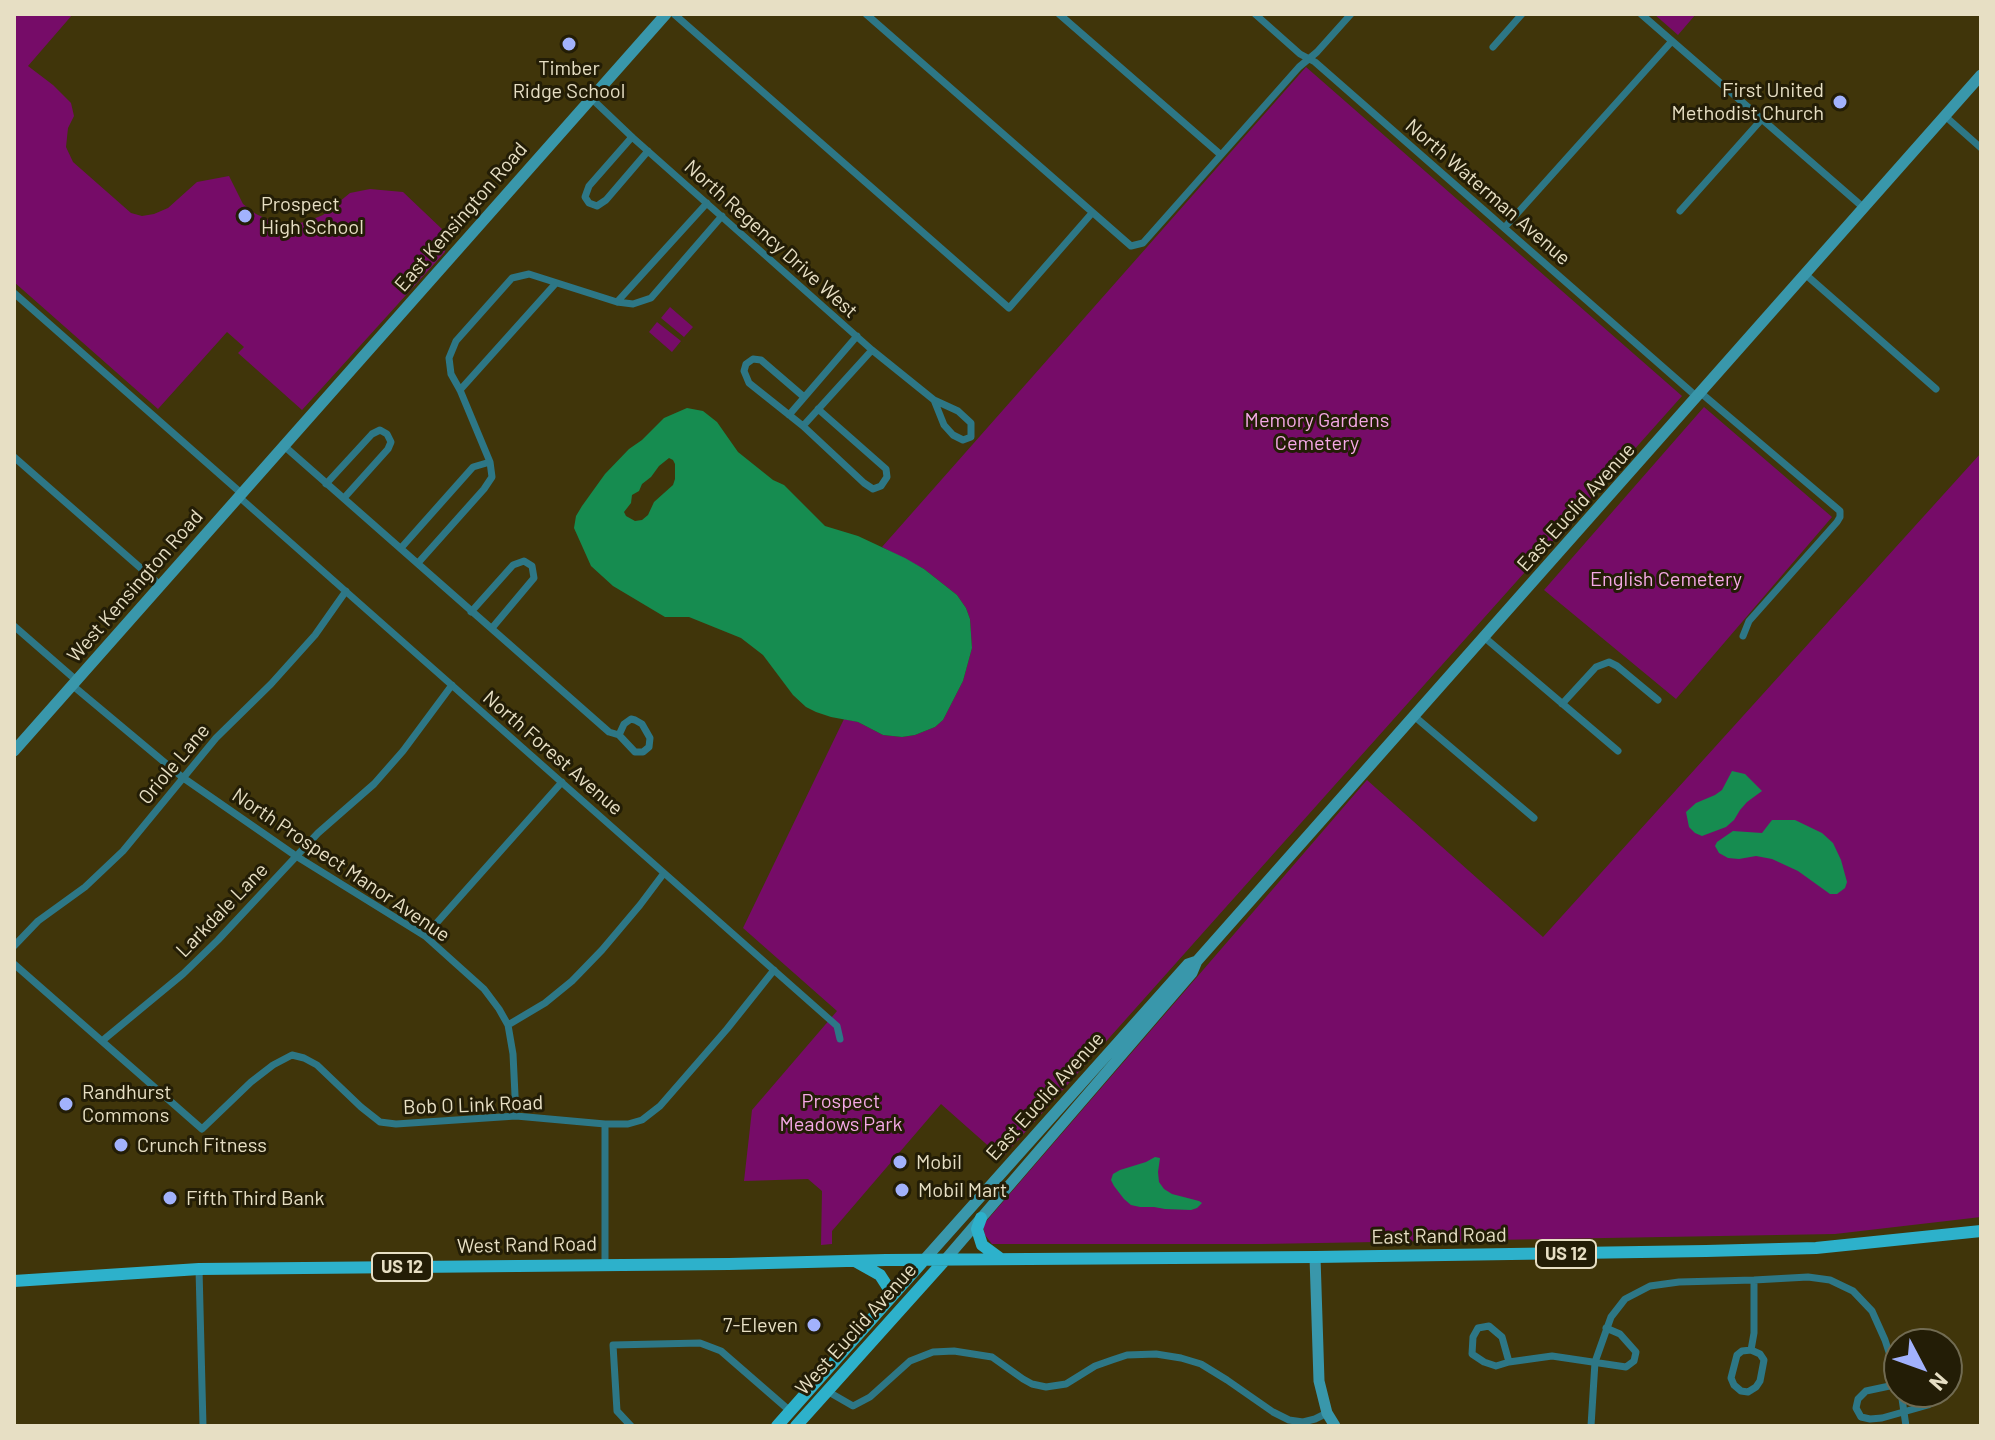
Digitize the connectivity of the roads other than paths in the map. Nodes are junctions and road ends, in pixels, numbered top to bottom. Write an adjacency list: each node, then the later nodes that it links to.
1 (666, 14): 13 (main road, East Kensington Road)
2 (674, 14): 23 (street)
3 (1059, 14): 19 (street)
4 (1255, 14): 11 (street, North Waterman Avenue)
5 (1351, 14): 11 (street)
6 (1522, 14): 10 (street)
7 (1641, 14): 9 (street)
8 (866, 15): 23 (street)
9 (1672, 41): 15 (street); 25 (street)
10 (1493, 47)
11 (1309, 59): 19 (street); 25 (street, North Waterman Avenue)
12 (1981, 75): 14 (main road, East Euclid Avenue)
13 (591, 98): 16 (street, North Regency Drive West); 40 (main road, East Kensington Road)
14 (1945, 116): 17 (street); 21 (main road, East Euclid Avenue)
15 (1762, 119): 21 (street); 22 (street)
16 (632, 137): 18 (street, North Regency Drive West); 18 (street)
17 (1981, 148)
18 (648, 151): 20 (street, North Regency Drive West)
19 (1221, 155): 23 (street)
20 (707, 203): 24 (street, North Regency Drive West); 29 (street)
21 (1864, 208): 26 (main road, East Euclid Avenue)
22 (1680, 211)
23 (1092, 213)
24 (722, 216): 29 (street); 30 (street, North Regency Drive West)
25 (1505, 227): 34 (street, North Waterman Avenue)
26 (1805, 274): 32 (street); 34 (main road, East Euclid Avenue)
27 (556, 283): 29 (street); 33 (street); 33 (street)
28 (14, 293): 44 (street, North Forest Avenue)
29 (617, 302)
30 (857, 336): 31 (street, North Regency Drive West); 35 (street)
31 (872, 350): 36 (street, North Regency Drive West); 37 (street)
32 (1936, 389)
33 (460, 390): 42 (street)
34 (1699, 395): 53 (street, North Waterman Avenue); 54 (main road, East Euclid Avenue)
35 (804, 397): 38 (street); 38 (street)
36 (934, 400): 36 (street, North Regency Drive West)
37 (818, 409): 39 (street); 39 (street)
38 (789, 415): 39 (street)
39 (803, 426)
40 (283, 445): 43 (street); 44 (main road, West Kensington Road)
41 (14, 457): 48 (street)
42 (490, 462): 46 (street); 47 (street)
43 (326, 484): 45 (street); 45 (street)
44 (240, 495): 48 (main road, West Kensington Road); 49 (street, North Forest Avenue)
45 (344, 498): 46 (street)
46 (401, 548): 47 (street)
47 (418, 563): 50 (street)
48 (160, 585): 55 (main road, West Kensington Road)
49 (346, 591): 56 (street, North Forest Avenue); 63 (street, Oriole Lane)
50 (471, 612): 52 (street); 52 (street)
51 (14, 626): 55 (street, North Prospect Manor Avenue)
52 (492, 628): 60 (street)
53 (1743, 636)
54 (1484, 637): 58 (street); 59 (main road, East Euclid Avenue)
55 (74, 683): 61 (main road, West Kensington Road); 63 (street, North Prospect Manor Avenue)
56 (452, 685): 64 (street, North Forest Avenue); 66 (street, Larkdale Lane)
57 (1658, 700): 58 (street)
58 (1562, 704): 62 (street)
59 (1414, 716): 65 (street); 70 (main road, East Euclid Avenue)
60 (619, 735): 60 (street)
61 (14, 751)
62 (1618, 751)
63 (182, 777): 66 (street, North Prospect Manor Avenue); 69 (street, Oriole Lane)
64 (562, 782): 67 (street, North Forest Avenue); 68 (street)
65 (1534, 818)
66 (296, 856): 68 (street, North Prospect Manor Avenue); 75 (street, Larkdale Lane)
67 (664, 873): 72 (street, North Forest Avenue); 73 (street)
68 (425, 936): 73 (street, North Prospect Manor Avenue)
69 (14, 946)
70 (1197, 961): 78 (main road, East Euclid Avenue); 82 (main road, East Euclid Avenue)
71 (14, 964): 75 (street)
72 (774, 970): 74 (street, North Forest Avenue); 77 (street, Bob O Link Road)
73 (508, 1025): 76 (street, North Prospect Manor Avenue)
74 (840, 1039)
75 (102, 1041): 76 (street, Bob O Link Road)
76 (516, 1116): 77 (street, Bob O Link Road)
77 (605, 1124): 85 (street)
78 (981, 1218): 81 (main road); 83 (main road, East Euclid Avenue)
79 (1981, 1231): 80 (main road, East Rand Road / US 12)
80 (1315, 1257): 81 (main road, East Rand Road / US 12); 101 (main road)
81 (1001, 1259): 83 (main road, East Rand Road / US 12)
82 (924, 1260): 83 (main road, West Rand Road / US 12); 84 (main road, West Rand Road / US 12); 89 (main road, West Euclid Avenue)
83 (945, 1260): 96 (main road, West Euclid Avenue)
84 (855, 1261): 85 (main road, West Rand Road / US 12); 89 (main road)
85 (605, 1264): 86 (main road, West Rand Road / US 12)
86 (199, 1269): 88 (main road, West Rand Road / US 12); 102 (street)
87 (1754, 1280): 90 (street); 91 (street); 92 (street)
88 (14, 1281)
89 (891, 1297): 99 (main road, West Euclid Avenue)
90 (1606, 1328): 94 (street); 94 (street)
91 (1883, 1336)
92 (1751, 1350): 92 (street)
93 (1509, 1362): 93 (street); 94 (street)
94 (1595, 1362): 107 (street)
95 (1883, 1387): 100 (street)
96 (827, 1391): 101 (street); 105 (main road, West Euclid Avenue)
97 (1904, 1408): 100 (street)
98 (1916, 1408): 100 (street)
99 (790, 1411): 103 (street); 104 (main road, West Euclid Avenue)
100 (1904, 1411): 108 (street)
101 (1327, 1413): 106 (main road)
102 (203, 1426)
103 (631, 1426)
104 (777, 1426)
105 (796, 1426)
106 (1335, 1426)
107 (1591, 1426)
108 (1906, 1426)

